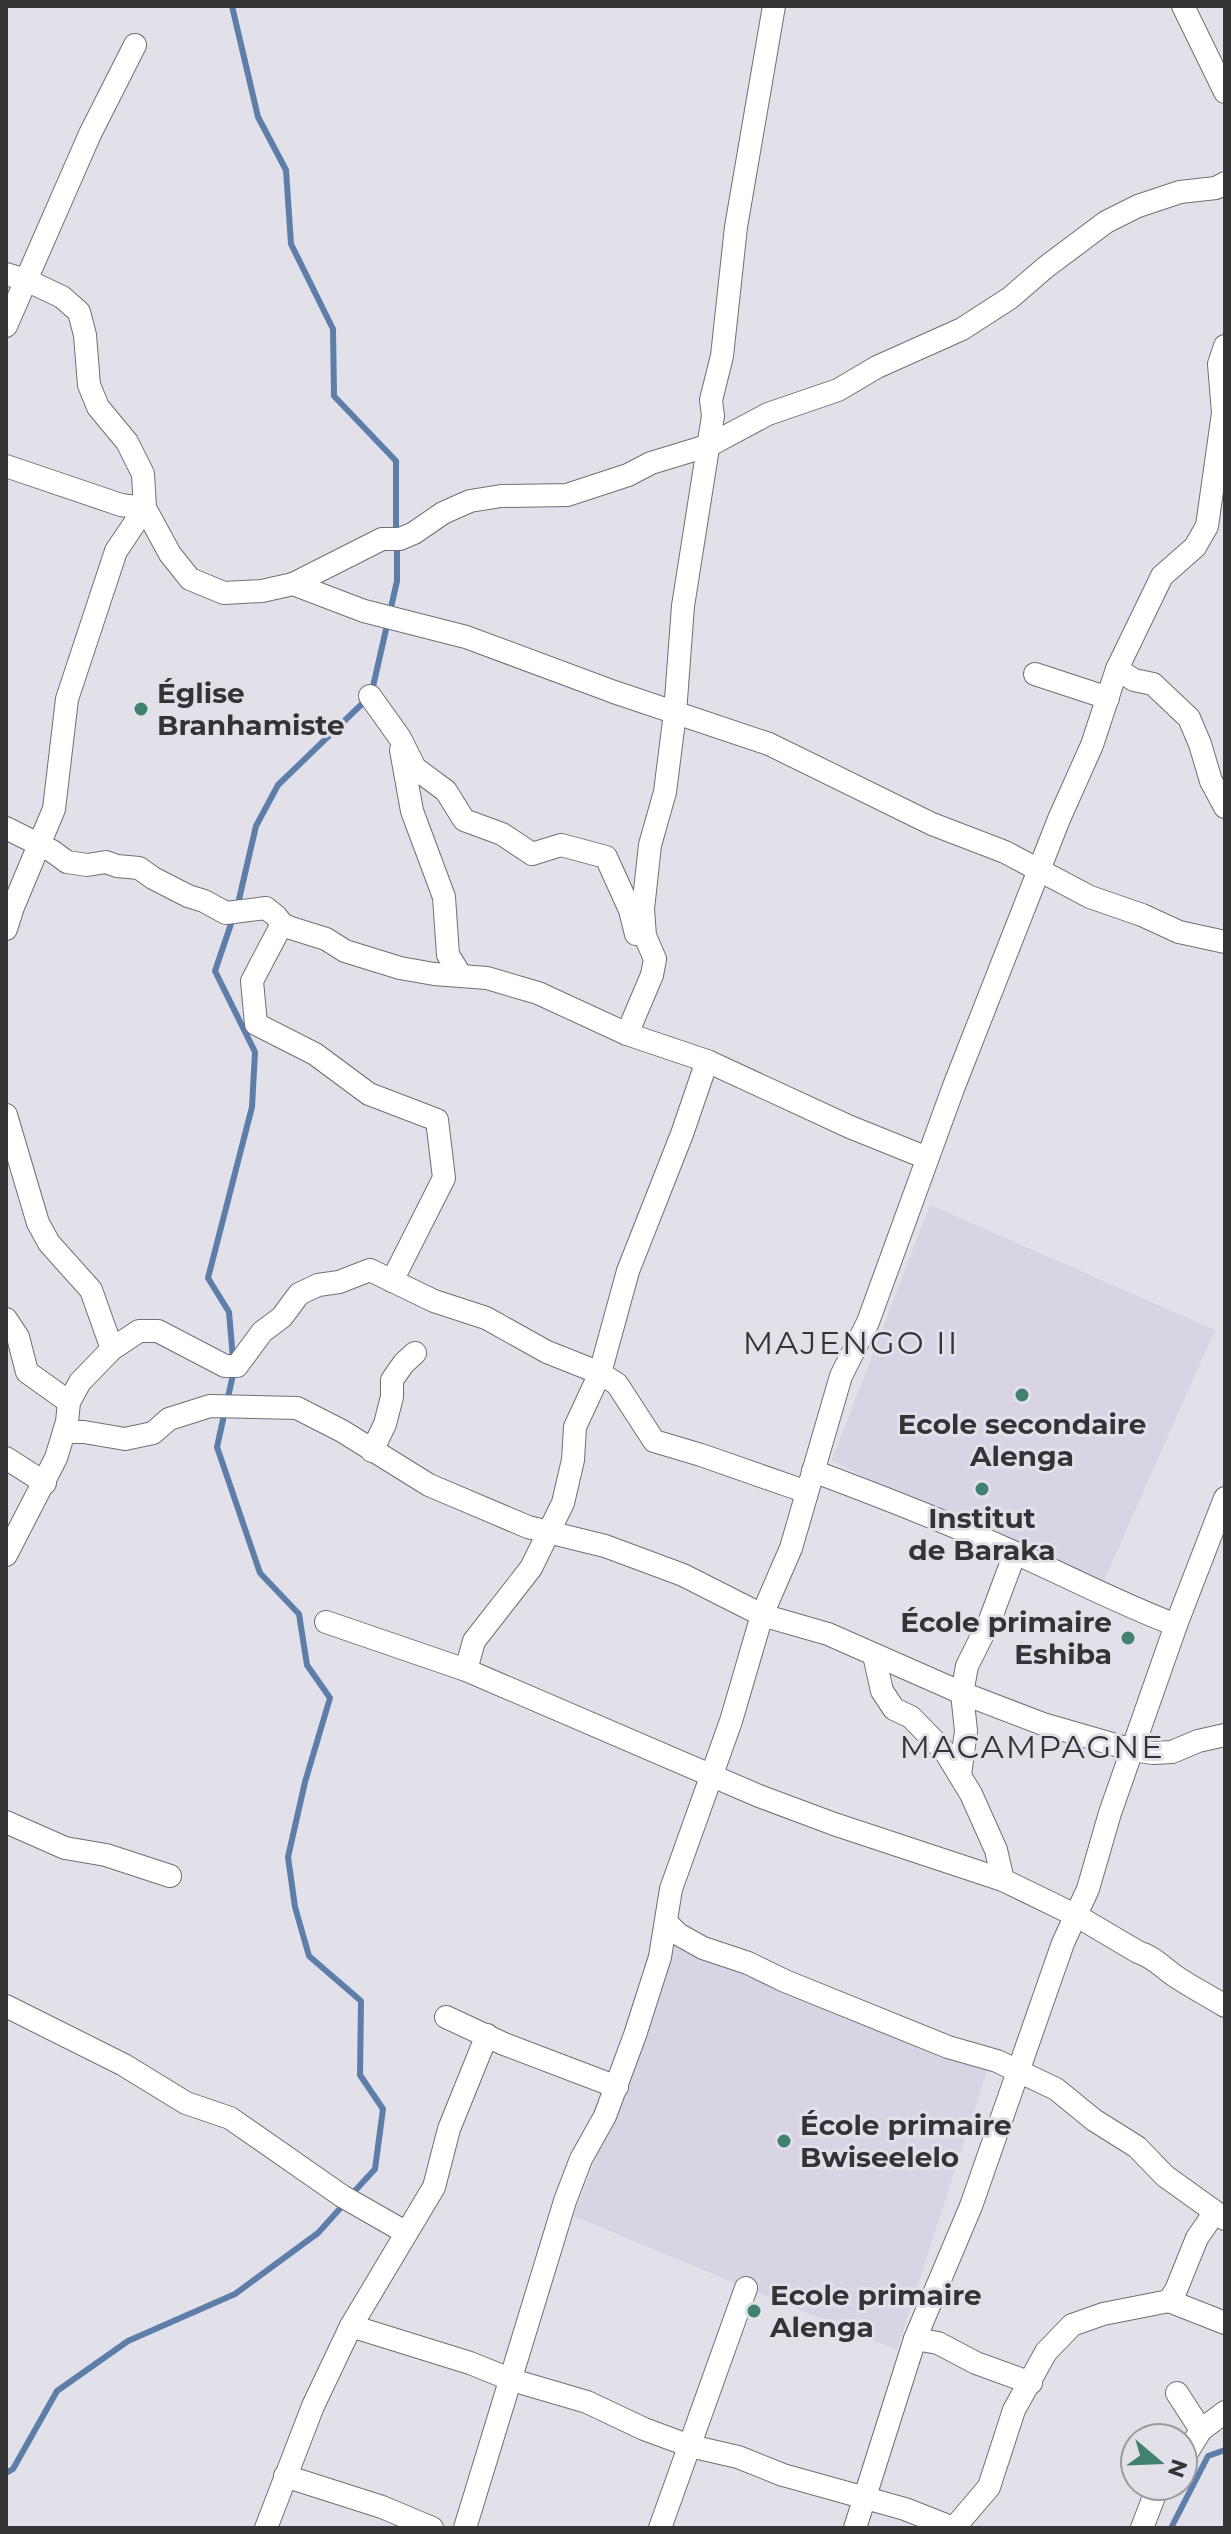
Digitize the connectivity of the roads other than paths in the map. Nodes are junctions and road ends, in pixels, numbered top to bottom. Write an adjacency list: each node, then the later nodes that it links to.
1 (774, 6): 10 (street)
2 (1183, 6): 4 (street)
3 (135, 45): 6 (street)
4 (1225, 92)
5 (1225, 183): 10 (street)
6 (16, 277): 7 (street); 13 (street)
7 (6, 326)
8 (1225, 346): 9 (street)
9 (1224, 413): 12 (street)
10 (710, 445): 14 (street); 19 (street)
11 (6, 466): 13 (street)
12 (1220, 476): 15 (street)
13 (145, 508): 14 (street); 23 (street)
14 (293, 584): 19 (street)
15 (1117, 669): 18 (street); 21 (street)
16 (1035, 674): 18 (street)
17 (370, 696): 20 (street)
18 (1108, 698): 24 (street)
19 (675, 713): 24 (street); 29 (street)
20 (400, 738): 28 (street); 29 (street)
21 (1225, 807)
22 (6, 828): 23 (street)
23 (40, 844): 25 (street); 26 (street)
24 (1039, 871): 27 (street); 33 (street)
25 (282, 924): 28 (street); 34 (street)
26 (6, 929)
27 (1225, 942)
28 (460, 974): 30 (street)
29 (652, 975): 30 (street)
30 (627, 1034): 31 (street)
31 (707, 1061): 33 (street); 38 (street)
32 (6, 1115): 36 (street)
33 (927, 1158): 43 (street)
34 (392, 1281): 36 (street); 38 (street)
35 (6, 1319): 39 (street)
36 (112, 1349): 39 (street)
37 (415, 1353): 41 (street)
38 (600, 1373): 43 (street); 46 (street)
39 (69, 1402): 40 (street)
40 (64, 1432): 41 (street); 44 (street)
41 (372, 1451): 46 (street)
42 (6, 1458): 44 (street)
43 (810, 1481): 47 (street); 49 (street)
44 (45, 1483): 48 (street)
45 (1225, 1498): 51 (street)
46 (550, 1532): 49 (street); 53 (street)
47 (1015, 1553): 51 (street); 54 (street)
48 (6, 1555)
49 (762, 1615): 52 (street); 57 (street)
50 (326, 1622): 53 (street)
51 (1176, 1625): 56 (street)
52 (874, 1655): 54 (street); 58 (street)
53 (466, 1670): 57 (street)
54 (962, 1693): 56 (street); 58 (street)
55 (1225, 1735): 56 (street)
56 (1133, 1750): 62 (street)
57 (711, 1775): 61 (street); 63 (street)
58 (960, 1775): 61 (street)
59 (6, 1822): 60 (street)
60 (170, 1876)
61 (1003, 1880): 62 (street)
62 (1077, 1916): 65 (street); 68 (street)
63 (666, 1922): 68 (street); 69 (street)
64 (6, 2006): 71 (street)
65 (1225, 2006)
66 (446, 2017): 67 (street)
67 (487, 2035): 69 (street); 71 (street)
68 (1020, 2070): 70 (street); 76 (street)
69 (617, 2087): 77 (street)
70 (1220, 2215): 73 (street)
71 (405, 2232): 75 (street)
72 (746, 2288): 83 (street)
73 (1169, 2301): 74 (street); 78 (street)
74 (1225, 2323)
75 (351, 2326): 77 (street); 84 (street)
76 (915, 2339): 78 (street); 85 (street)
77 (512, 2380): 83 (street); 89 (street)
78 (1031, 2383): 92 (street)
79 (1177, 2393): 81 (street)
80 (1225, 2412): 81 (street)
81 (1201, 2430): 82 (street)
82 (1199, 2433)
83 (690, 2446): 85 (street); 90 (street)
84 (285, 2476): 87 (street); 88 (street)
85 (864, 2498): 91 (street); 92 (street)
86 (1152, 2502): 93 (street)
87 (266, 2528)
88 (432, 2528)
89 (465, 2528)
90 (660, 2528)
91 (855, 2528)
92 (954, 2528)
93 (1142, 2528)

